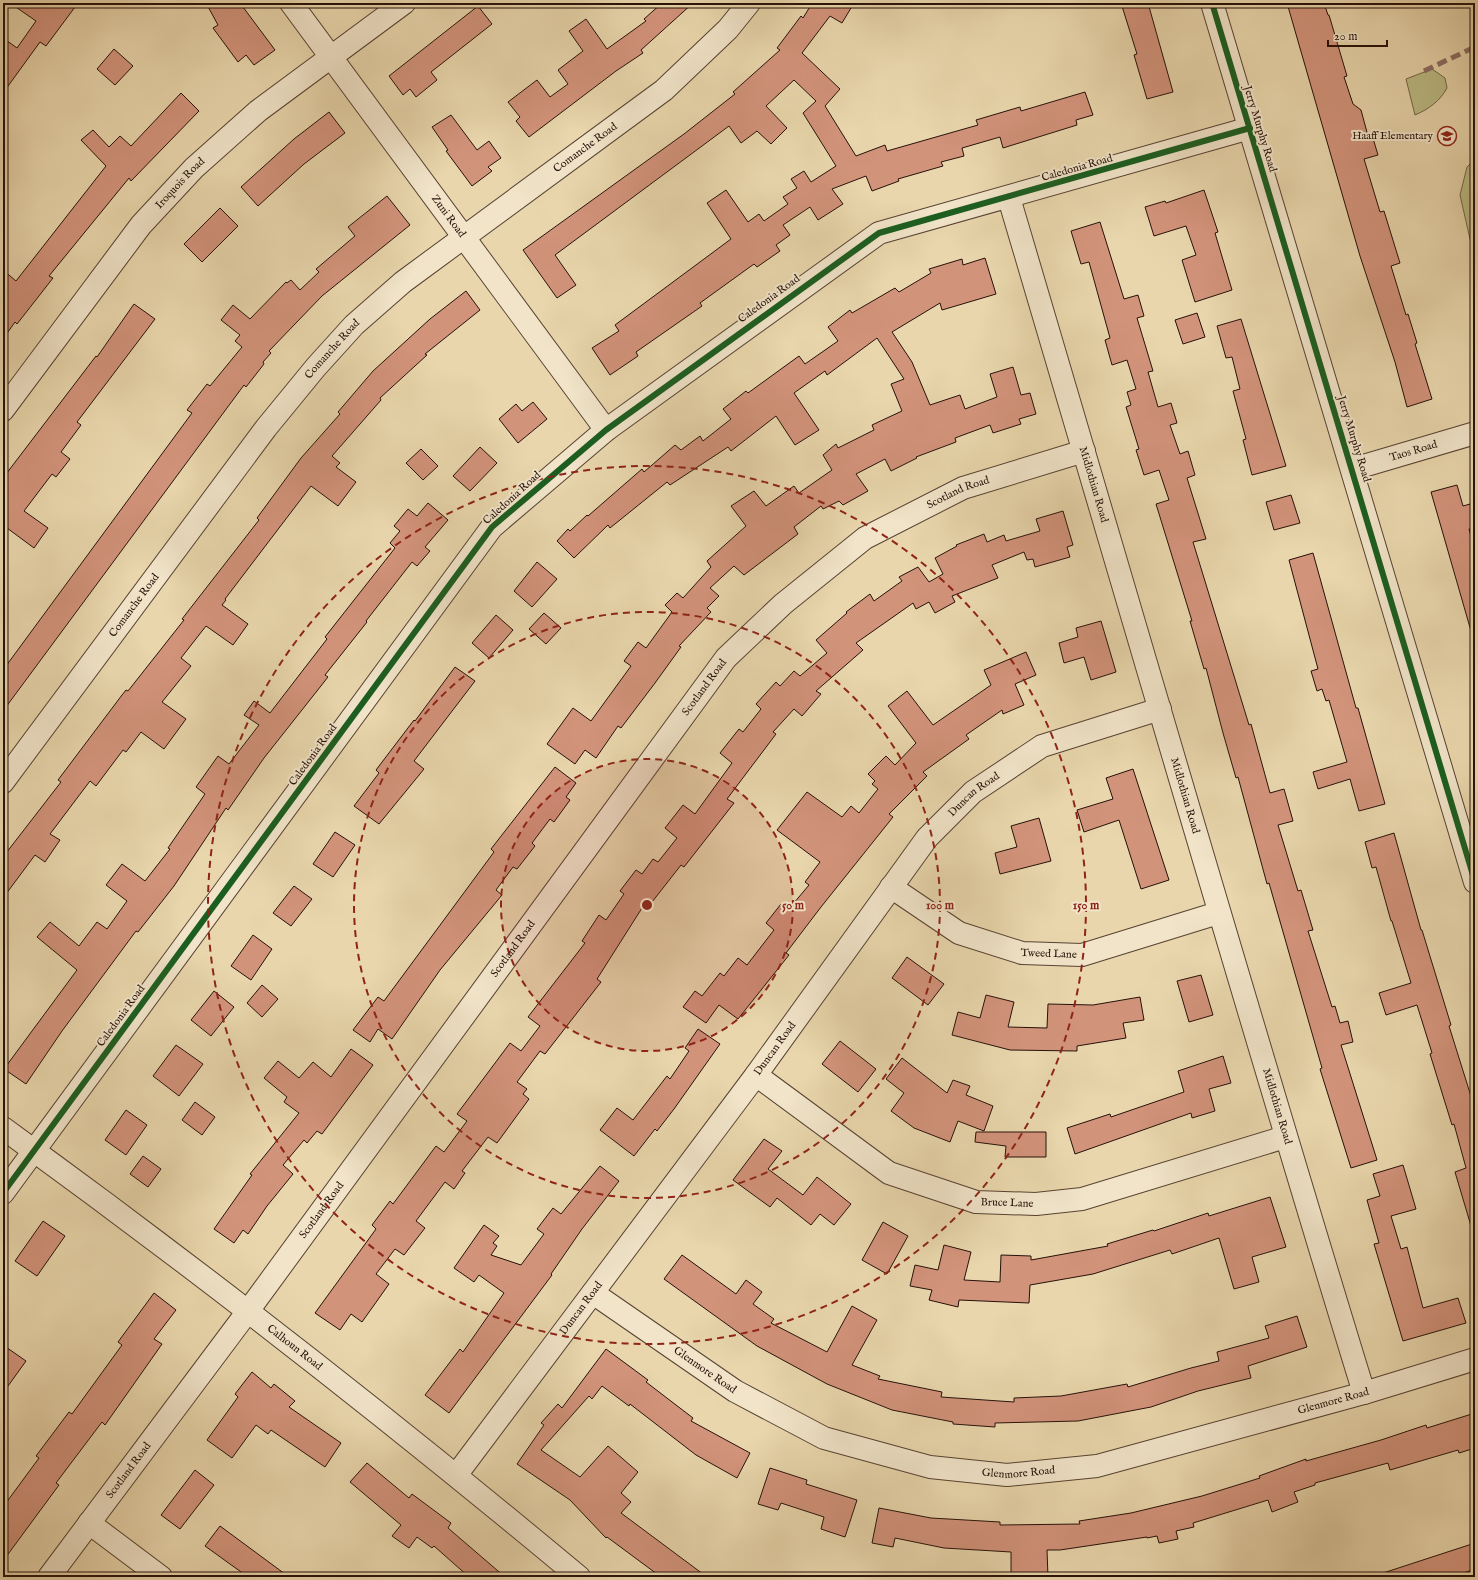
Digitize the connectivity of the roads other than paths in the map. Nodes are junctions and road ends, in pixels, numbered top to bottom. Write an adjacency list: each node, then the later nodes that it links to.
1 (291, 3): 5 (street, Zuni Road)
2 (404, 3): 5 (street, Iroquois Road)
3 (749, 3): 8 (street, Comanche Road)
4 (1212, 3): 6 (street, Jerry Murphy Road)
5 (330, 57): 8 (street, Zuni Road); 9 (street, Iroquois Road)
6 (1250, 128): 7 (street, Caledonia Road); 13 (street, Jerry Murphy Road)
7 (1009, 198): 10 (street, Caledonia Road); 12 (street, Midlothian Road)
8 (463, 237): 10 (street, Zuni Road); 15 (street, Comanche Road)
9 (3, 410)
10 (606, 430): 22 (street, Caledonia Road)
11 (1475, 433): 13 (street, Taos Road)
12 (1084, 451): 14 (street, Midlothian Road); 25 (street, Scotland Road)
13 (1353, 469): 16 (street, Jerry Murphy Road)
14 (1160, 709): 17 (street, Duncan Road); 18 (street, Midlothian Road)
15 (3, 782)
16 (1475, 882)
17 (891, 887): 18 (street, Tweed Lane); 19 (street, Duncan Road)
18 (1218, 913): 21 (street, Midlothian Road)
19 (756, 1075): 21 (street, Bruce Lane); 24 (street, Duncan Road)
20 (3, 1128): 22 (street, Calhoun Road)
21 (1285, 1137): 27 (street, Midlothian Road)
22 (34, 1151): 23 (street, Caledonia Road); 25 (street, Calhoun Road)
23 (3, 1193)
24 (593, 1293): 27 (street, Glenmore Road); 28 (street, Duncan Road)
25 (248, 1311): 28 (street, Calhoun Road); 29 (street, Scotland Road)
26 (1475, 1359): 27 (street, Glenmore Road)
27 (1364, 1393)
28 (457, 1474): 32 (street, Calhoun Road)
29 (89, 1523): 30 (street, Scotland Road); 31 (street)
30 (49, 1577)
31 (161, 1577)
32 (579, 1577)

